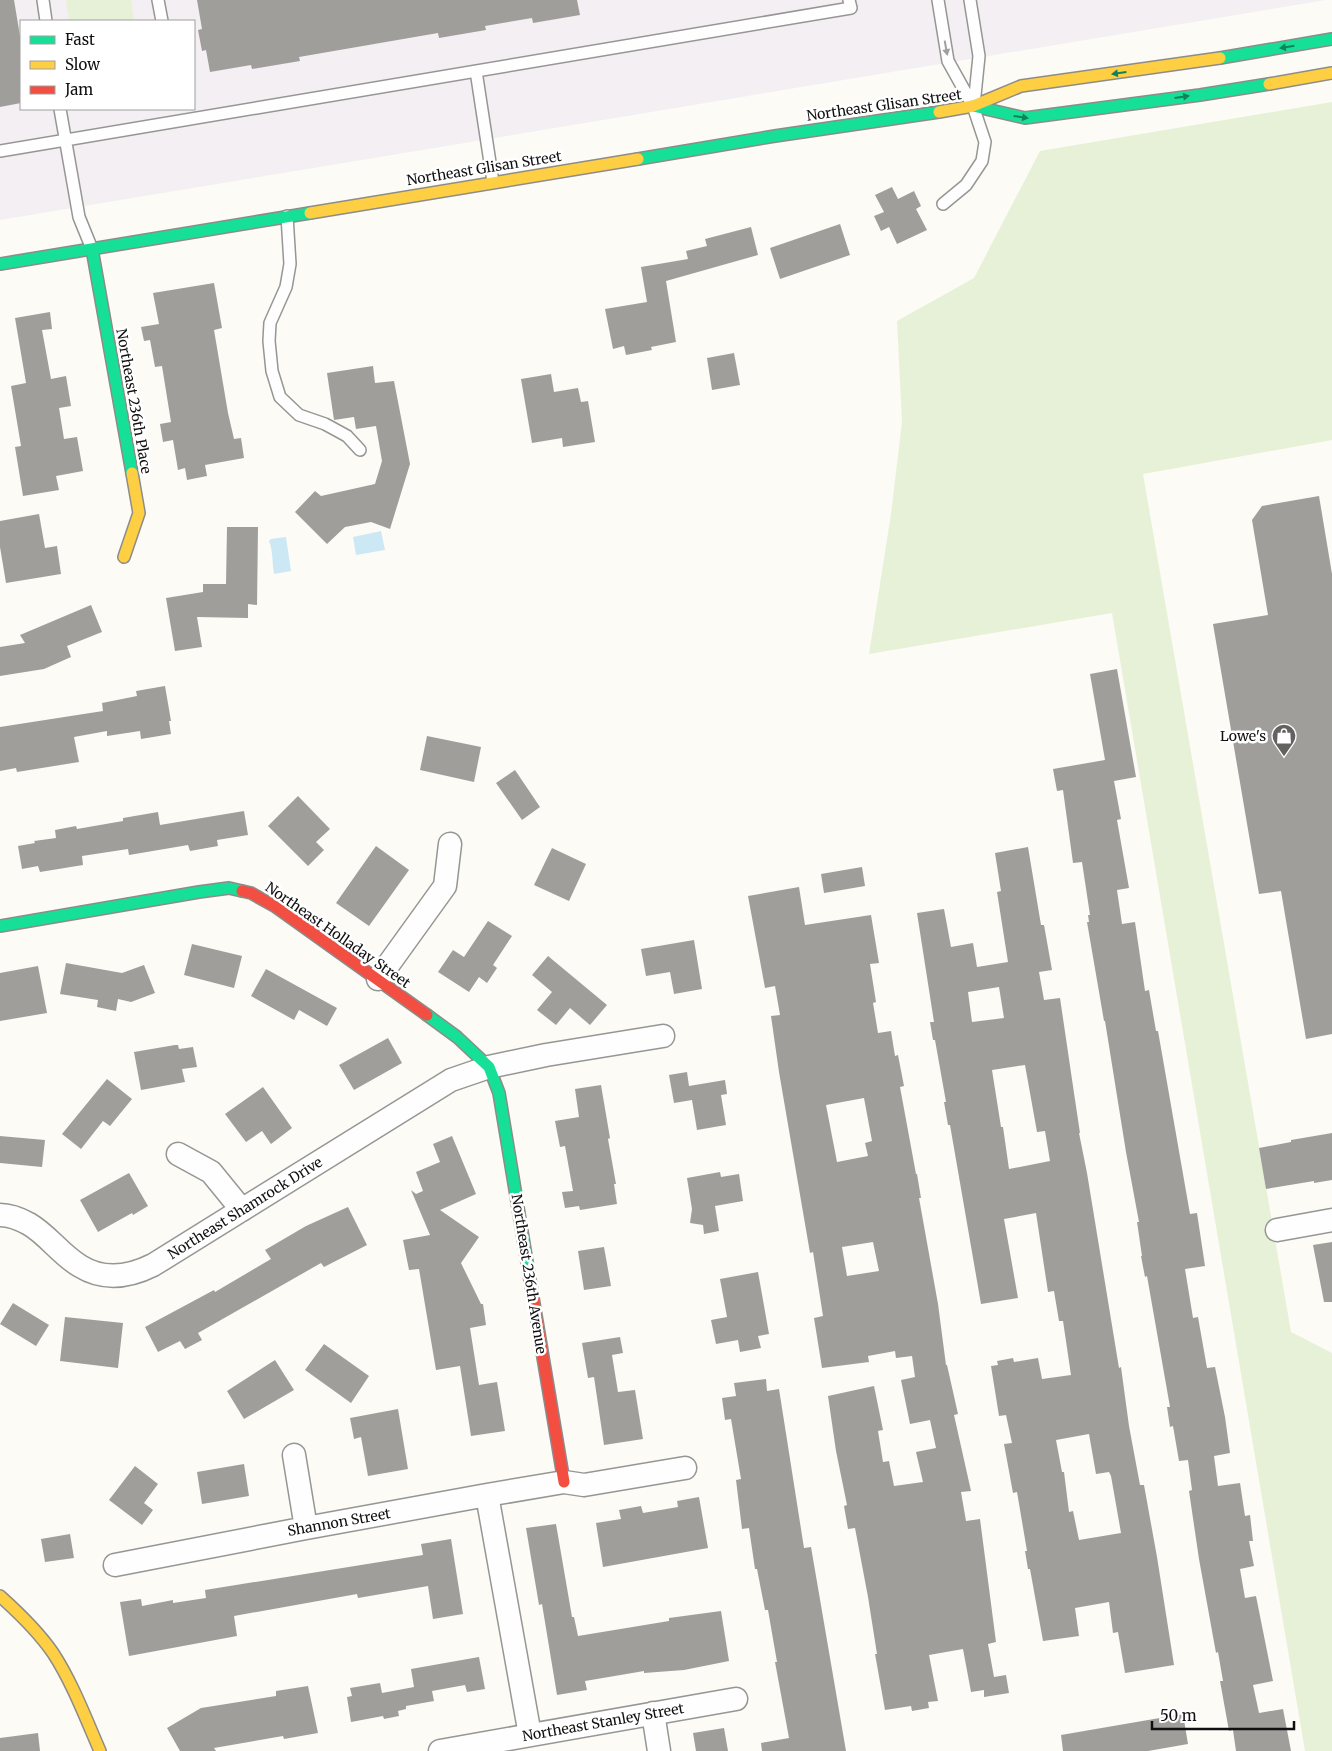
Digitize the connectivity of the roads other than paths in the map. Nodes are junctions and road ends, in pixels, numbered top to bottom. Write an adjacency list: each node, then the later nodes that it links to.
1 (43, 0): 6 (lane)
2 (158, 0): 7 (lane)
3 (850, 0): 9 (lane)
4 (938, 0): 11 (lane, one-way to 11)
5 (970, 0): 11 (lane)
6 (46, 20)
7 (162, 20)
8 (1332, 39): 11 (main road, Northeast Glisan Street, one-way to 11)
9 (476, 71): 14 (lane); 17 (lane)
10 (1332, 73): 11 (main road, Northeast Glisan Street, one-way to 10)
11 (973, 106): 17 (main road, Northeast Glisan Street); 18 (lane)
12 (60, 110): 15 (lane)
13 (177, 110): 14 (lane)
14 (179, 121): 15 (lane)
15 (65, 140): 16 (lane); 20 (lane)
16 (0, 151)
17 (493, 182): 19 (main road, Northeast Glisan Street)
18 (943, 204)
19 (287, 216): 20 (main road, Northeast Glisan Street); 22 (lane)
20 (92, 248): 21 (main road, Northeast Glisan Street); 23 (main road, Northeast 236th Place)
21 (0, 264)
22 (360, 450)
23 (124, 557)
24 (450, 844): 26 (street)
25 (0, 926): 26 (main road, Northeast Holladay Street)
26 (378, 979): 28 (main road, Northeast Holladay Street)
27 (664, 1036): 28 (street, Northeast Shamrock Drive)
28 (489, 1067): 30 (street, Northeast Shamrock Drive); 36 (main road, Northeast 236th Avenue)
29 (178, 1154): 30 (street)
30 (242, 1210): 31 (street, Northeast Shamrock Drive)
31 (0, 1215)
32 (1332, 1220): 33 (street)
33 (1277, 1230)
34 (294, 1455): 38 (street)
35 (685, 1468): 36 (street, Shannon Street)
36 (564, 1482): 37 (street, Shannon Street)
37 (487, 1495): 38 (street, Shannon Street); 43 (street)
38 (306, 1528): 39 (street, Shannon Street)
39 (115, 1565)
40 (0, 1596): 44 (main road)
41 (736, 1698): 42 (street, Northeast Stanley Street)
42 (653, 1714): 43 (street, Northeast Stanley Street); 46 (street)
43 (530, 1735): 45 (street, Northeast Stanley Street)
44 (100, 1751)
45 (444, 1751)
46 (660, 1751)

